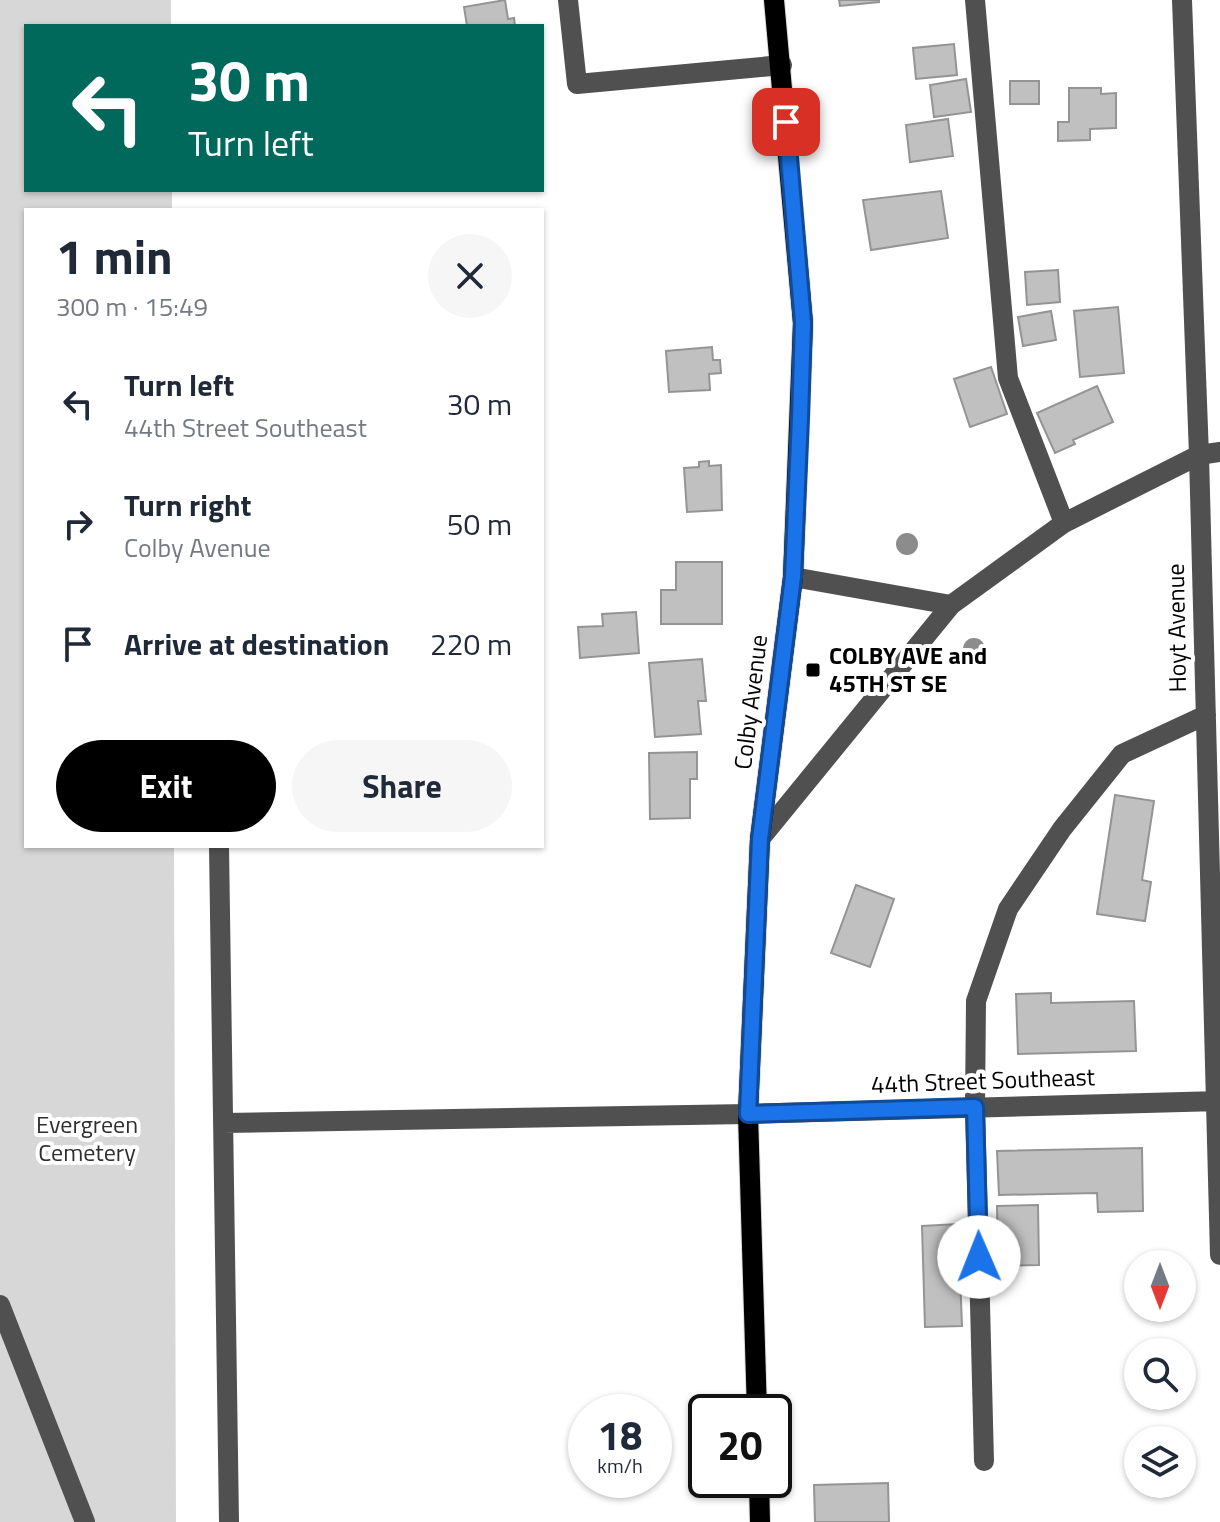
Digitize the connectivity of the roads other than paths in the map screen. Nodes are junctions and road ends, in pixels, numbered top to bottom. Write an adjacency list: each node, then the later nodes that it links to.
1 (568, 0): 5 (street)
2 (774, 0): 5 (main road, Colby Avenue)
3 (975, 0): 7 (street)
4 (1182, 0): 6 (street, Hoyt Avenue)
5 (782, 65): 8 (main road, Colby Avenue)
6 (1210, 454): 7 (street); 10 (street, Hoyt Avenue)
7 (1064, 523): 9 (street)
8 (793, 577): 9 (street); 11 (main road, Colby Avenue)
9 (951, 605): 11 (street)
10 (1206, 715): 13 (street, Hoyt Avenue); 14 (street)
11 (760, 839): 15 (main road, Colby Avenue)
12 (219, 848): 16 (street)
13 (1218, 1101): 14 (street, 44th Street Southeast); 17 (street, Hoyt Avenue)
14 (975, 1107): 15 (street, 44th Street Southeast); 20 (street)
15 (748, 1114): 16 (street, 44th Street Southeast); 19 (main road, Colby Avenue)
16 (223, 1123): 23 (street)
17 (1220, 1255)
18 (0, 1305): 22 (street)
19 (756, 1394)
20 (984, 1461)
21 (759, 1498): 24 (main road)
22 (85, 1522)
23 (229, 1522)
24 (760, 1522)

